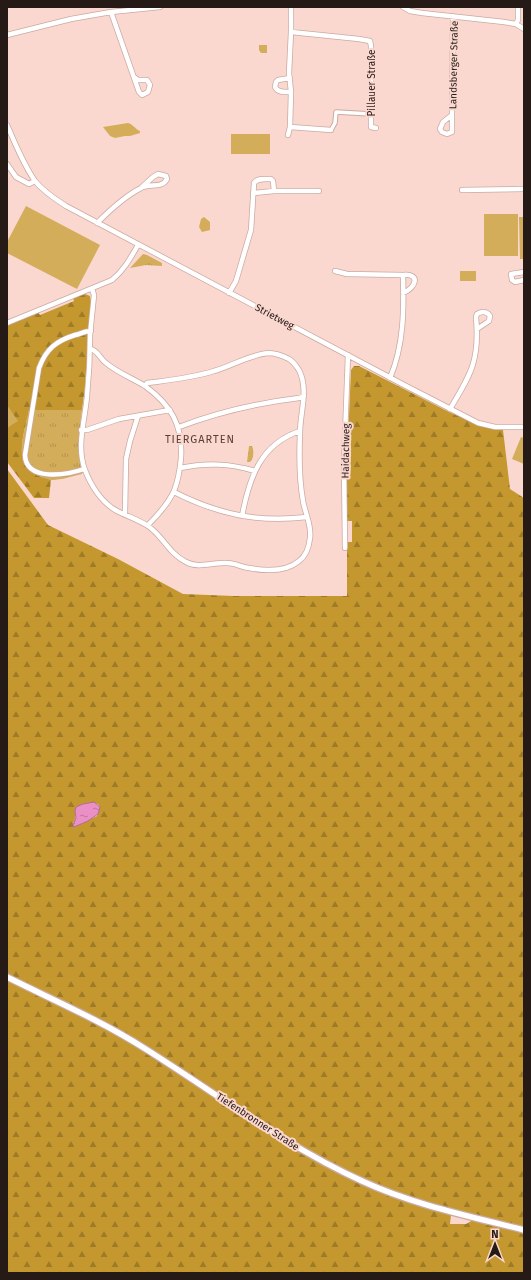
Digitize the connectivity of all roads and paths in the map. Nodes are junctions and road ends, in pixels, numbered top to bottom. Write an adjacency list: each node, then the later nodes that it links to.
1 (160, 7): 5 (street)
2 (291, 7): 9 (street)
3 (403, 7): 6 (street)
4 (518, 7): 7 (street)
5 (111, 12): 10 (street); 11 (street)
6 (453, 16): 7 (street); 15 (street, Landsberger Straße)
7 (516, 24): 8 (street)
8 (524, 29)
9 (291, 32): 12 (street); 14 (street, Pillauer Straße)
10 (7, 35)
11 (134, 77)
12 (290, 78): 13 (street); 13 (street)
13 (291, 92): 17 (street)
14 (371, 114): 18 (street, Pillauer Straße); 19 (street)
15 (452, 115)
16 (7, 124): 22 (street, Strietweg)
17 (290, 127): 19 (street); 20 (street)
18 (376, 128)
19 (330, 130)
20 (288, 135)
21 (7, 164): 22 (street)
22 (35, 181): 29 (street, Strietweg)
23 (142, 187): 23 (street); 29 (street)
24 (524, 189): 25 (street)
25 (462, 190)
26 (274, 191): 27 (street); 28 (street); 28 (street)
27 (320, 191)
28 (254, 194): 36 (street)
29 (97, 223): 30 (street, Strietweg)
30 (138, 245): 35 (street); 36 (street, Strietweg)
31 (335, 272): 33 (street)
32 (524, 272): 34 (street)
33 (403, 275): 37 (street); 37 (street)
34 (524, 280)
35 (92, 289): 38 (street); 40 (street)
36 (229, 293): 42 (street, Strietweg)
37 (404, 293): 43 (street)
38 (7, 323)
39 (477, 329): 46 (street)
40 (91, 331): 41 (street); 54 (street)
41 (90, 349): 44 (street); 51 (street)
42 (348, 355): 43 (street, Strietweg); 61 (street, Haidachweg)
43 (390, 378): 46 (street, Strietweg)
44 (145, 386): 45 (street); 47 (street)
45 (304, 396): 49 (street); 52 (street)
46 (450, 409): 50 (street, Strietweg)
47 (170, 410): 48 (street); 49 (street)
48 (138, 416): 51 (street); 57 (street)
49 (179, 427): 53 (street)
50 (524, 427)
51 (81, 430): 54 (street)
52 (300, 431): 55 (street); 59 (street)
53 (180, 468): 55 (street); 56 (street)
54 (84, 469): 57 (street)
55 (255, 471): 58 (street)
56 (174, 492): 58 (street); 60 (street)
57 (124, 514): 60 (street)
58 (242, 516): 59 (street)
59 (307, 517): 60 (street)
60 (148, 525)
61 (345, 548)
62 (7, 977): 63 (street, Tiefenbronner Straße)
63 (524, 1230)

